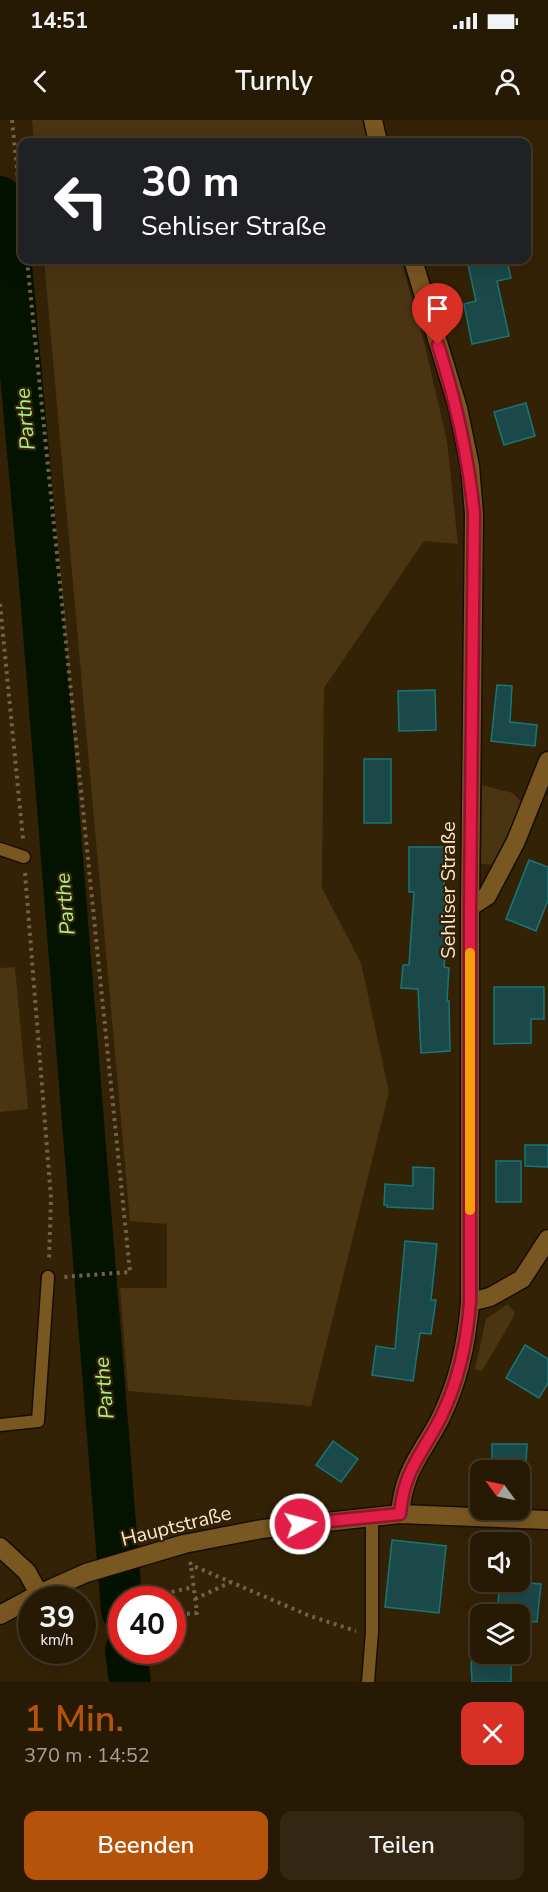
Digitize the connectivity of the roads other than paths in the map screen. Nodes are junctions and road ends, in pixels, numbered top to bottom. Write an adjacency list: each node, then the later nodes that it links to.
1 (373, 120): 2 (street)
2 (377, 138)
3 (414, 264): 7 (street, Sehliser Straße)
4 (548, 761): 7 (street)
5 (0, 849): 6 (lane)
6 (24, 857)
7 (470, 907): 10 (street, Sehliser Straße)
8 (548, 1239): 10 (street)
9 (48, 1277): 11 (lane)
10 (470, 1302): 12 (street, Sehliser Straße)
11 (0, 1425)
12 (400, 1514): 13 (street, Hauptstraße); 14 (street, Hauptstraße)
13 (372, 1516): 17 (street, Hauptstraße); 20 (lane)
14 (548, 1520)
15 (0, 1547): 16 (street)
16 (35, 1586)
17 (57, 1586)
18 (18, 1605): 19 (street, Hauptstraße)
19 (0, 1615)
20 (368, 1682)

